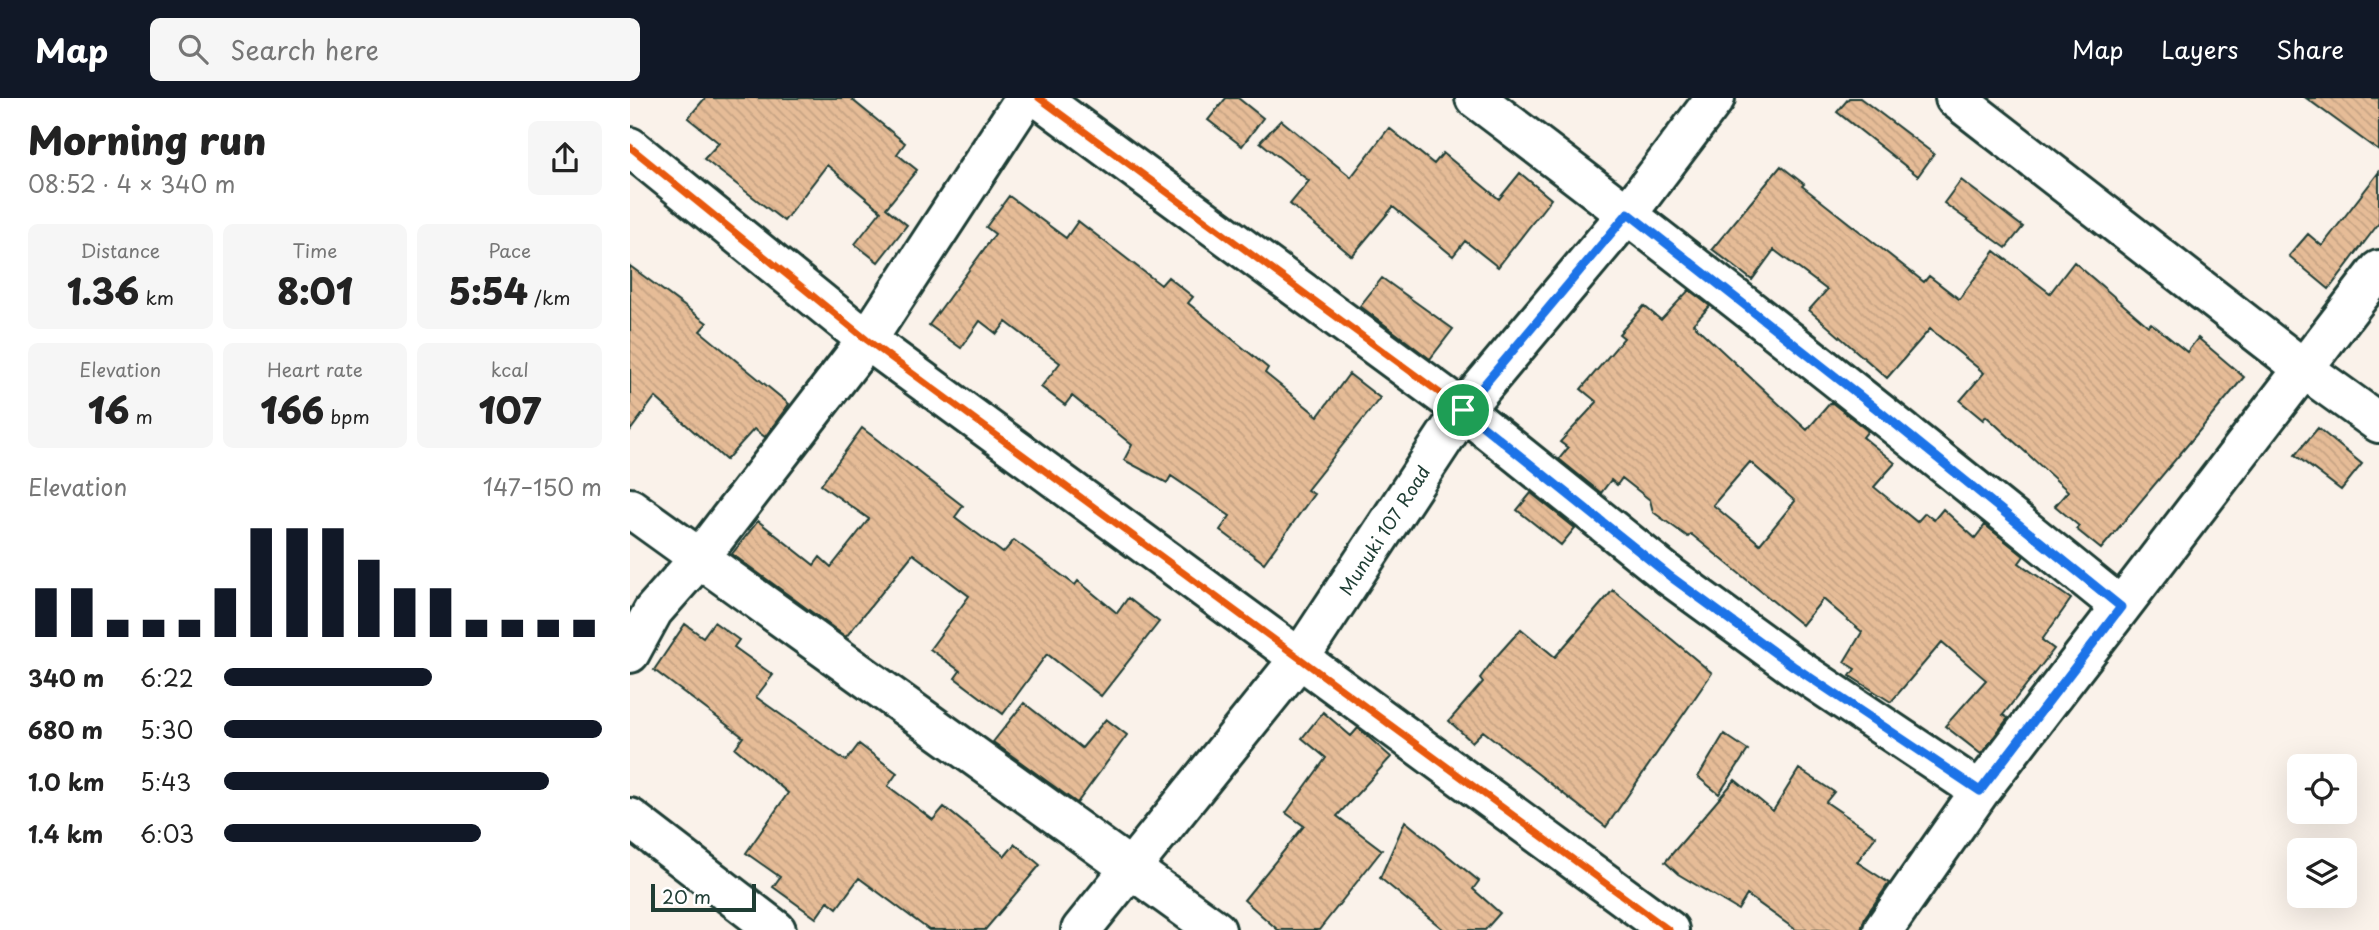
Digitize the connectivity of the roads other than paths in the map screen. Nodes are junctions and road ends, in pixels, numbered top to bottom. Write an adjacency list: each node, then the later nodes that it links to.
1 (1024, 98): 9 (street)
2 (1039, 98): 11 (street)
3 (1475, 98): 7 (street)
4 (1715, 98): 7 (street, Munuki 107 Road)
5 (1955, 98): 10 (street)
6 (630, 147): 9 (street)
7 (1628, 213): 11 (street, Munuki 107 Road); 15 (street)
8 (2379, 270): 10 (street)
9 (867, 340): 14 (street); 17 (street)
10 (2304, 369): 12 (street); 15 (street)
11 (1463, 410): 17 (street, Munuki 107 Road); 18 (street)
12 (2379, 423)
13 (630, 508): 14 (street)
14 (698, 560): 16 (street); 20 (street)
15 (2121, 607): 18 (street)
16 (630, 653)
17 (1299, 659): 20 (street, Munuki 107 Road); 24 (street)
18 (1980, 791): 25 (street)
19 (630, 818): 21 (street)
20 (1129, 867): 22 (street, Munuki 107 Road); 23 (street)
21 (776, 930)
22 (1081, 930)
23 (1216, 930)
24 (1669, 930)
25 (1883, 930)

